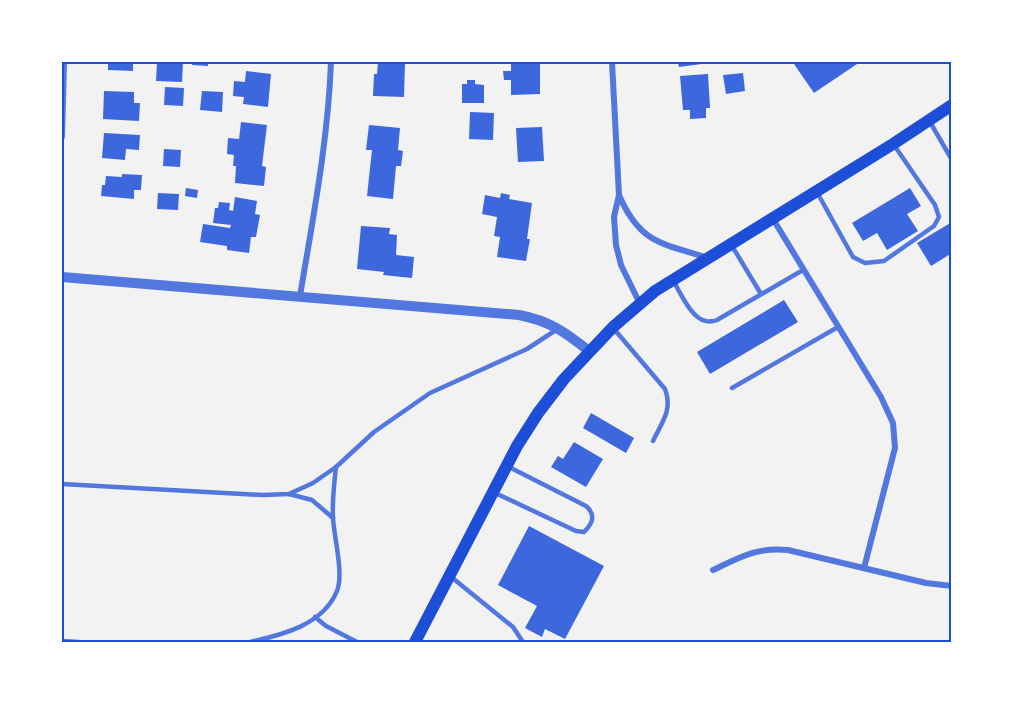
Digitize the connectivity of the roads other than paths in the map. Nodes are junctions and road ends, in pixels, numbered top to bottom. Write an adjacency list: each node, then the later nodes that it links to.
1 (64, 62): 6 (street)
2 (331, 62): 18 (street)
3 (612, 62): 10 (street)
4 (951, 105): 5 (main road)
5 (929, 120): 7 (main road); 8 (lane)
6 (62, 137)
7 (893, 144): 9 (main road); 9 (lane)
8 (951, 160)
9 (817, 191): 11 (main road)
10 (619, 195): 13 (street); 19 (street)
11 (772, 218): 12 (main road); 14 (street)
12 (731, 244): 13 (main road); 17 (lane)
13 (708, 258): 16 (main road)
14 (803, 270): 17 (lane); 21 (street)
15 (62, 277): 18 (street)
16 (673, 280): 17 (lane); 19 (main road)
17 (761, 294)
18 (300, 296): 22 (street)
19 (640, 304): 20 (main road)
20 (613, 327): 23 (main road); 25 (lane)
21 (837, 327): 24 (lane); 32 (street)
22 (560, 328): 23 (street); 27 (lane)
23 (589, 351): 26 (main road)
24 (732, 388)
25 (652, 441)
26 (507, 466): 29 (main road); 29 (lane)
27 (336, 467): 30 (lane); 31 (lane)
28 (62, 484): 30 (lane)
29 (494, 492): 34 (main road)
30 (289, 494): 31 (lane)
31 (333, 518): 36 (lane)
32 (864, 568): 33 (street); 35 (street)
33 (712, 570)
34 (450, 576): 41 (main road); 42 (lane)
35 (951, 586)
36 (315, 617): 39 (lane); 40 (lane)
37 (62, 641): 38 (lane)
38 (79, 642)
39 (249, 642)
40 (357, 642)
41 (415, 642)
42 (523, 642)

